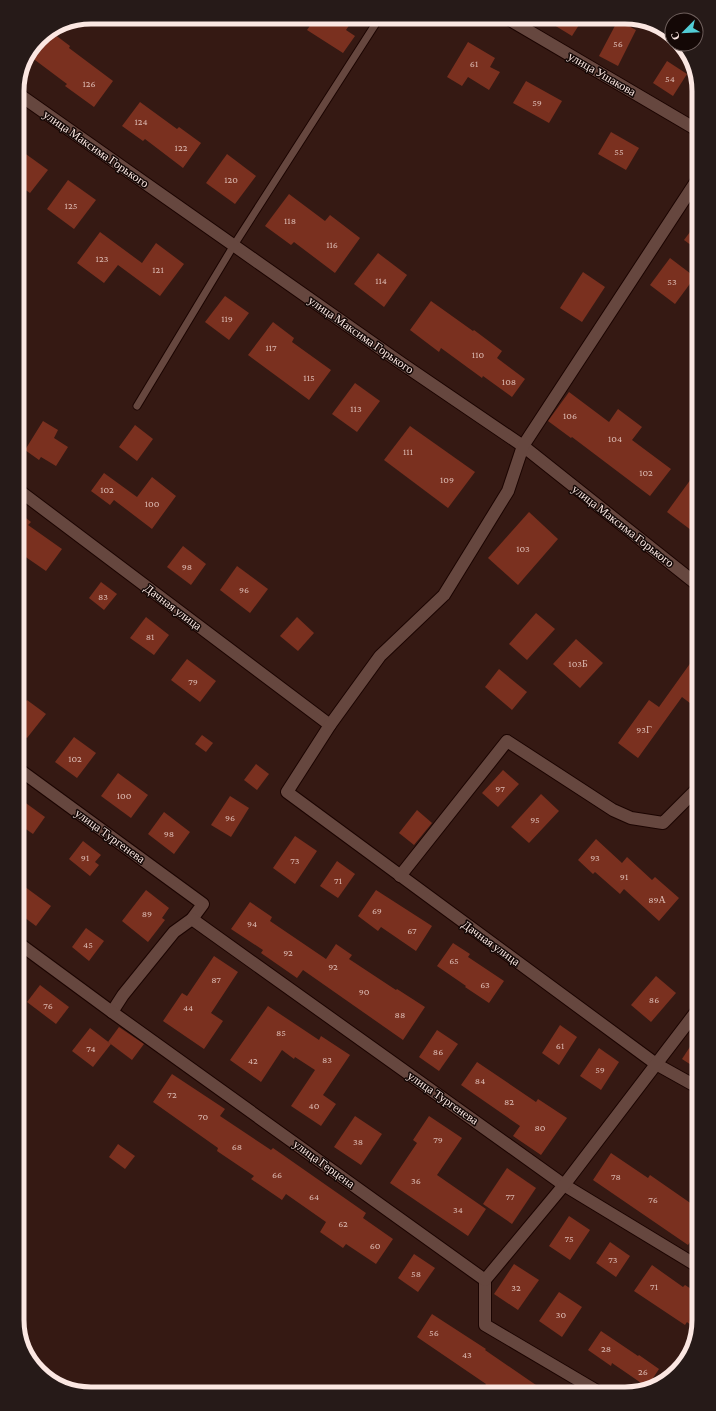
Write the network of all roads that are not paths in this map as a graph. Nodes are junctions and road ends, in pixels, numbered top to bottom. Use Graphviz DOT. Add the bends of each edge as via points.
graph roads {
  1 [pos="376,24"];
  2 [pos="517,24"];
  3 [pos="24,98"];
  4 [pos="692,128"];
  5 [pos="692,188"];
  6 [pos="234,245"];
  7 [pos="137,406"];
  8 [pos="523,446"];
  9 [pos="24,494"];
  10 [pos="692,580"];
  11 [pos="330,726"];
  12 [pos="24,773"];
  13 [pos="692,794"];
  14 [pos="400,876"];
  15 [pos="192,920"];
  16 [pos="24,947"];
  17 [pos="112,1012"];
  18 [pos="692,1017"];
  19 [pos="656,1064"];
  20 [pos="692,1084"];
  21 [pos="564,1185"];
  22 [pos="692,1263"];
  23 [pos="485,1280"];
  24 [pos="590,1387"];
  1 -- 6 [label="lane"];
  2 -- 4 [label="street, улица Ушакова"];
  3 -- 6 [label="street, улица Максима Горького"];
  5 -- 8 [label="street"];
  6 -- 7 [label="lane"];
  6 -- 8 [label="street, улица Максима Горького"];
  8 -- 10 [label="street, улица Максима Горького"];
  8 -- 11 [label="street" via="508,492 444,595 380,656"];
  9 -- 11 [label="street, Дачная улица"];
  11 -- 14 [label="street, Дачная улица" via="287,792"];
  12 -- 15 [label="street, улица Тургенева" via="202,904"];
  13 -- 14 [label="street" via="663,823 631,818 613,810 507,741"];
  14 -- 19 [label="street, Дачная улица"];
  15 -- 17 [label="street" via="174,932"];
  15 -- 21 [label="street, улица Тургенева"];
  16 -- 17 [label="street, улица Герцена"];
  17 -- 23 [label="street, улица Герцена"];
  18 -- 19 [label="street"];
  19 -- 20 [label="street, Дачная улица"];
  19 -- 21 [label="street"];
  21 -- 22 [label="street, улица Тургенева"];
  21 -- 23 [label="street"];
  23 -- 24 [label="street" via="485,1325"];
}
